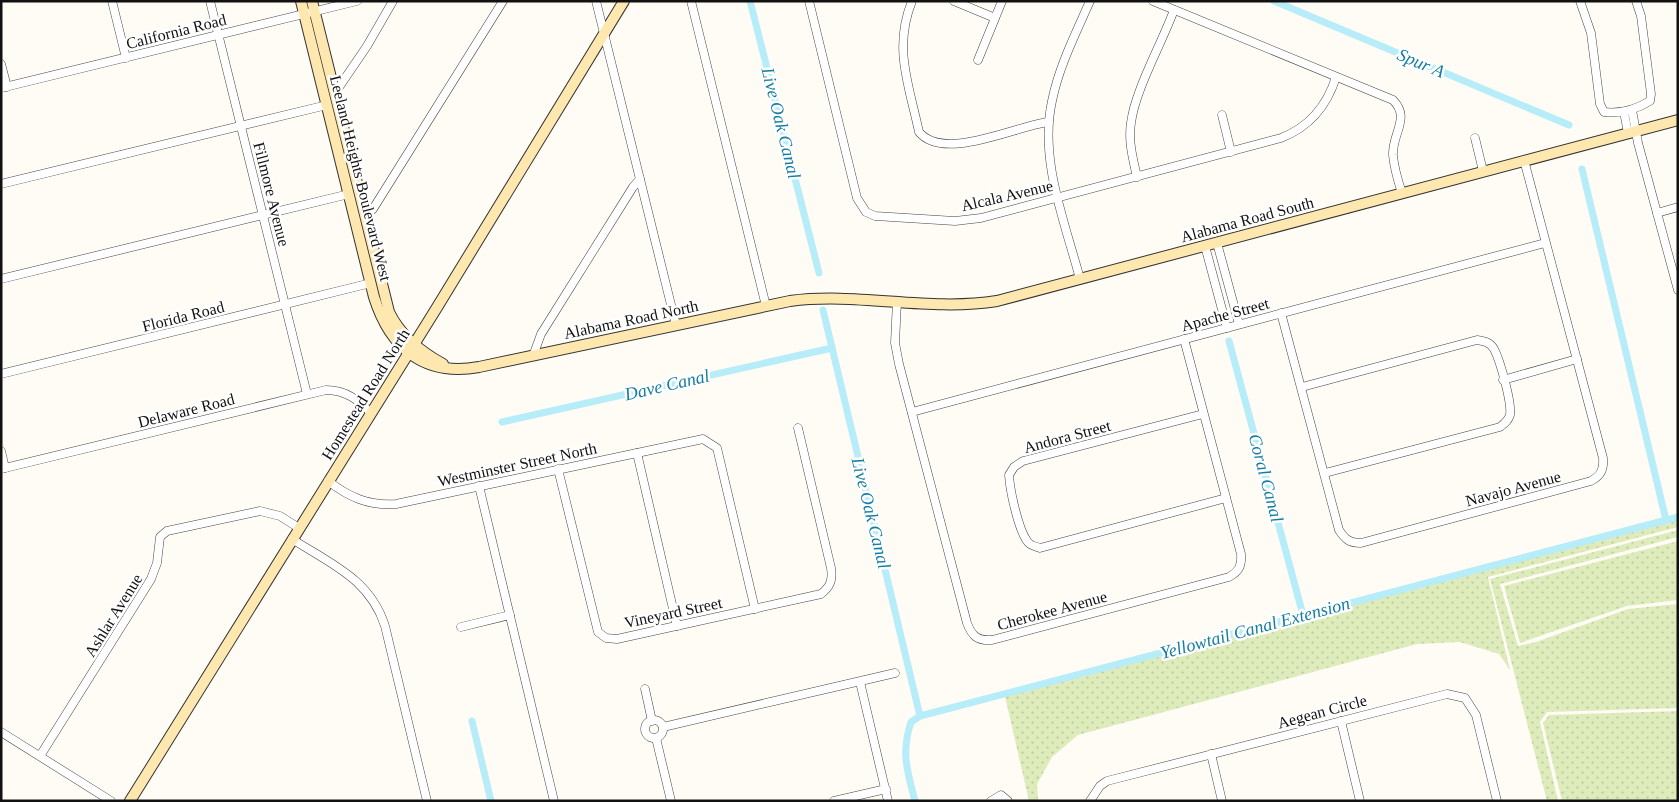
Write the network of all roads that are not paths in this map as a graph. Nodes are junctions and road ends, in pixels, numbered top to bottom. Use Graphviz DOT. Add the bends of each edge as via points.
graph roads {
  1 [pos="112,1"];
  2 [pos="210,1"];
  3 [pos="301,1"];
  4 [pos="357,1"];
  5 [pos="393,1"];
  6 [pos="503,1"];
  7 [pos="596,1"];
  8 [pos="624,1"];
  9 [pos="691,1"];
  10 [pos="810,1"];
  11 [pos="912,1"];
  12 [pos="954,1"];
  13 [pos="1002,1"];
  14 [pos="1090,1"];
  15 [pos="1153,1"];
  16 [pos="1580,1"];
  17 [pos="1636,1"];
  18 [pos="310,9"];
  19 [pos="1174,10"];
  20 [pos="995,18"];
  21 [pos="604,34"];
  22 [pos="219,35"];
  23 [pos="126,58"];
  24 [pos="978,60"];
  25 [pos="1,64"];
  26 [pos="1336,77"];
  27 [pos="4,88"];
  28 [pos="335,93"];
  29 [pos="327,105"];
  30 [pos="1628,111"];
  31 [pos="1222,115"];
  32 [pos="1678,120"];
  33 [pos="1048,122"];
  34 [pos="241,126"];
  35 [pos="1632,131"];
  36 [pos="1475,138"];
  37 [pos="1231,152"];
  38 [pos="1524,160"];
  39 [pos="1483,171"];
  40 [pos="1137,177"];
  41 [pos="640,179"];
  42 [pos="1,184"];
  43 [pos="1402,193"];
  44 [pos="349,194"];
  45 [pos="1058,198"];
  46 [pos="1678,207"];
  47 [pos="1657,213"];
  48 [pos="263,216"];
  49 [pos="365,216"];
  50 [pos="1217,243"];
  51 [pos="1545,243"];
  52 [pos="1205,246"];
  53 [pos="1080,279"];
  54 [pos="1,280"];
  55 [pos="371,283"];
  56 [pos="1678,290"];
  57 [pos="818,298"];
  58 [pos="897,301"];
  59 [pos="285,305"];
  60 [pos="766,306"];
  61 [pos="1281,313"];
  62 [pos="1239,324"];
  63 [pos="676,325"];
  64 [pos="1227,328"];
  65 [pos="1184,339"];
  66 [pos="412,348"];
  67 [pos="533,356"];
  68 [pos="1577,359"];
  69 [pos="1,374"];
  70 [pos="1503,380"];
  71 [pos="1302,387"];
  72 [pos="307,394"];
  73 [pos="912,412"];
  74 [pos="371,413"];
  75 [pos="1203,414"];
  76 [pos="798,428"];
  77 [pos="1,452"];
  78 [pos="637,453"];
  79 [pos="3,468"];
  80 [pos="558,469"];
  81 [pos="1325,473"];
  82 [pos="328,481"];
  83 [pos="479,486"];
  84 [pos="1226,498"];
  85 [pos="299,528"];
  86 [pos="292,539"];
  87 [pos="755,609"];
  88 [pos="510,615"];
  89 [pos="677,626"];
  90 [pos="461,627"];
  91 [pos="895,673"];
  92 [pos="860,682"];
  93 [pos="645,689"];
  94 [pos="652,721"];
  95 [pos="1341,721"];
  96 [pos="663,727"];
  97 [pos="1,732"];
  98 [pos="656,738"];
  99 [pos="1211,754"];
  100 [pos="40,756"];
  101 [pos="886,789"];
  102 [pos="111,801"];
  103 [pos="130,801"];
  104 [pos="427,801"];
  105 [pos="554,801"];
  106 [pos="671,801"];
  107 [pos="834,801"];
  108 [pos="888,801"];
  109 [pos="990,801"];
  110 [pos="1008,801"];
  111 [pos="1090,801"];
  112 [pos="1222,801"];
  113 [pos="1360,801"];
  114 [pos="1497,801"];
  1 -- 23 [label="street"];
  2 -- 22 [label="street, Fillmore Avenue"];
  3 -- 18 [label="main road, Leeland Heights Boulevard West"];
  4 -- 18 [label="street, California Road"];
  5 -- 28 [label="street"];
  6 -- 49 [label="street" via="374,209"];
  7 -- 21 [label="street"];
  8 -- 21 [label="main road, Homestead Road North"];
  9 -- 60 [label="street"];
  10 -- 45 [label="street, Alcala Avenue" via="857,198 866,212 883,217 964,220"];
  11 -- 33 [label="street" via="902,31 902,50 919,132 924,138 940,143 960,143"];
  12 -- 20 [label="street"];
  13 -- 20 [label="street"];
  14 -- 33 [label="street" via="1058,77"];
  15 -- 19 [label="street"];
  16 -- 30 [label="street" via="1591,33 1600,104 1604,112"];
  17 -- 30 [label="street" via="1641,16 1651,94 1650,101"];
  18 -- 22 [label="street, California Road"];
  18 -- 28 [label="main road, Leeland Heights Boulevard West"];
  18 -- 29 [label="main road, Leeland Heights Boulevard West"];
  19 -- 26 [label="street"];
  19 -- 40 [label="street" via="1136,101 1131,122 1130,146"];
  20 -- 24 [label="street"];
  21 -- 41 [label="street"];
  21 -- 66 [label="main road, Homestead Road North"];
  22 -- 23 [label="street, California Road"];
  22 -- 34 [label="street, Fillmore Avenue"];
  23 -- 27 [label="street, California Road"];
  25 -- 27 [label="street"];
  26 -- 37 [label="street, Alcala Avenue" via="1320,111 1306,124 1281,138"];
  26 -- 43 [label="street" via="1393,100 1400,107 1402,116 1393,153"];
  28 -- 49 [label="main road, Leeland Heights Boulevard West"];
  29 -- 34 [label="street"];
  29 -- 44 [label="main road, Leeland Heights Boulevard West"];
  30 -- 35 [label="street"];
  31 -- 37 [label="street"];
  32 -- 35 [label="main road, Alabama Road South"];
  33 -- 45 [label="street" via="1050,162"];
  34 -- 42 [label="street"];
  34 -- 48 [label="street, Fillmore Avenue"];
  35 -- 38 [label="main road, Alabama Road South"];
  35 -- 47 [label="street"];
  36 -- 39 [label="street"];
  37 -- 40 [label="street, Alcala Avenue"];
  38 -- 39 [label="main road, Alabama Road South"];
  38 -- 51 [label="street, Navajo Avenue"];
  39 -- 43 [label="main road, Alabama Road South"];
  40 -- 45 [label="street, Alcala Avenue"];
  41 -- 63 [label="street"];
  41 -- 67 [label="street" via="550,321"];
  43 -- 50 [label="main road, Alabama Road South"];
  44 -- 48 [label="street"];
  44 -- 55 [label="main road, Leeland Heights Boulevard West"];
  45 -- 53 [label="street"];
  46 -- 47 [label="street"];
  47 -- 56 [label="street"];
  48 -- 54 [label="street"];
  48 -- 59 [label="street, Fillmore Avenue"];
  49 -- 66 [label="main road, Leeland Heights Boulevard West" via="389,312"];
  50 -- 52 [label="main road, Alabama Road South"];
  50 -- 62 [label="street"];
  51 -- 61 [label="street, Apache Street"];
  51 -- 68 [label="street, Navajo Avenue"];
  52 -- 53 [label="main road, Alabama Road South"];
  52 -- 64 [label="street"];
  53 -- 58 [label="main road, Alabama Road South" via="982,303"];
  55 -- 59 [label="street, Florida Road"];
  55 -- 66 [label="main road, Leeland Heights Boulevard West" via="388,332 395,341"];
  57 -- 58 [label="main road, Alabama Road South"];
  57 -- 60 [label="main road, Alabama Road North"];
  58 -- 73 [label="street, Cherokee Avenue" via="896,354"];
  59 -- 69 [label="street, Florida Road"];
  59 -- 72 [label="street, Fillmore Avenue"];
  60 -- 63 [label="main road, Alabama Road North"];
  61 -- 62 [label="street, Apache Street"];
  61 -- 71 [label="street, Navajo Avenue"];
  62 -- 64 [label="street, Apache Street"];
  63 -- 67 [label="main road, Alabama Road North"];
  64 -- 65 [label="street, Apache Street"];
  65 -- 73 [label="street, Apache Street"];
  65 -- 75 [label="street, Cherokee Avenue"];
  66 -- 67 [label="main road, Alabama Road North" via="451,368 473,368"];
  66 -- 74 [label="main road, Homestead Road North"];
  68 -- 70 [label="street"];
  68 -- 81 [label="street, Navajo Avenue" via="1603,458 1600,476 1591,481 1353,543 1345,539 1339,530"];
  70 -- 71 [label="street" via="1493,348 1486,341 1477,340"];
  70 -- 81 [label="street" via="1510,413 1507,422 1500,426"];
  71 -- 81 [label="street, Navajo Avenue"];
  72 -- 74 [label="street, Delaware Road" via="337,390"];
  72 -- 79 [label="street, Delaware Road"];
  73 -- 84 [label="street, Cherokee Avenue" via="968,623 975,637 982,641 1237,572 1242,564 1241,554"];
  74 -- 82 [label="main road, Homestead Road North"];
  75 -- 84 [label="street, Cherokee Avenue"];
  75 -- 84 [label="street, Andora Street" via="1023,461 1009,475 1014,501 1026,540 1031,546 1040,548"];
  76 -- 87 [label="street, Vineyard Street" via="831,568 829,588 821,594"];
  77 -- 79 [label="street"];
  78 -- 80 [label="street, Westminster Street North"];
  78 -- 87 [label="street, Westminster Street North" via="703,439 715,446"];
  78 -- 89 [label="street"];
  80 -- 83 [label="street, Westminster Street North"];
  80 -- 89 [label="street, Vineyard Street" via="598,632 606,638 617,639"];
  82 -- 83 [label="street, Westminster Street North" via="360,500 385,505"];
  82 -- 85 [label="main road, Homestead Road North"];
  83 -- 88 [label="street"];
  85 -- 86 [label="main road, Homestead Road North"];
  85 -- 100 [label="street, Ashlar Avenue" via="280,516 260,511 167,531 160,537 157,563 151,579"];
  86 -- 103 [label="main road, Homestead Road North"];
  86 -- 104 [label="street" via="352,577 367,590 377,605 385,626"];
  87 -- 89 [label="street, Vineyard Street"];
  88 -- 90 [label="street"];
  88 -- 105 [label="street"];
  91 -- 92 [label="street"];
  92 -- 96 [label="street"];
  92 -- 101 [label="street"];
  93 -- 94 [label="street"];
  94 -- 96 [label="street" via="660,722"];
  94 -- 98 [label="street" via="646,727 646,733"];
  95 -- 99 [label="street, Aegean Circle"];
  95 -- 113 [label="street"];
  95 -- 114 [label="street, Aegean Circle" via="1442,695 1465,698 1476,715"];
  96 -- 98 [label="street" via="661,735"];
  97 -- 100 [label="street"];
  98 -- 106 [label="street"];
  99 -- 111 [label="street, Aegean Circle" via="1107,781"];
  99 -- 112 [label="street"];
  100 -- 102 [label="street"];
  101 -- 107 [label="street"];
  101 -- 108 [label="street"];
  109 -- 110 [label="street" via="1001,795"];
}
